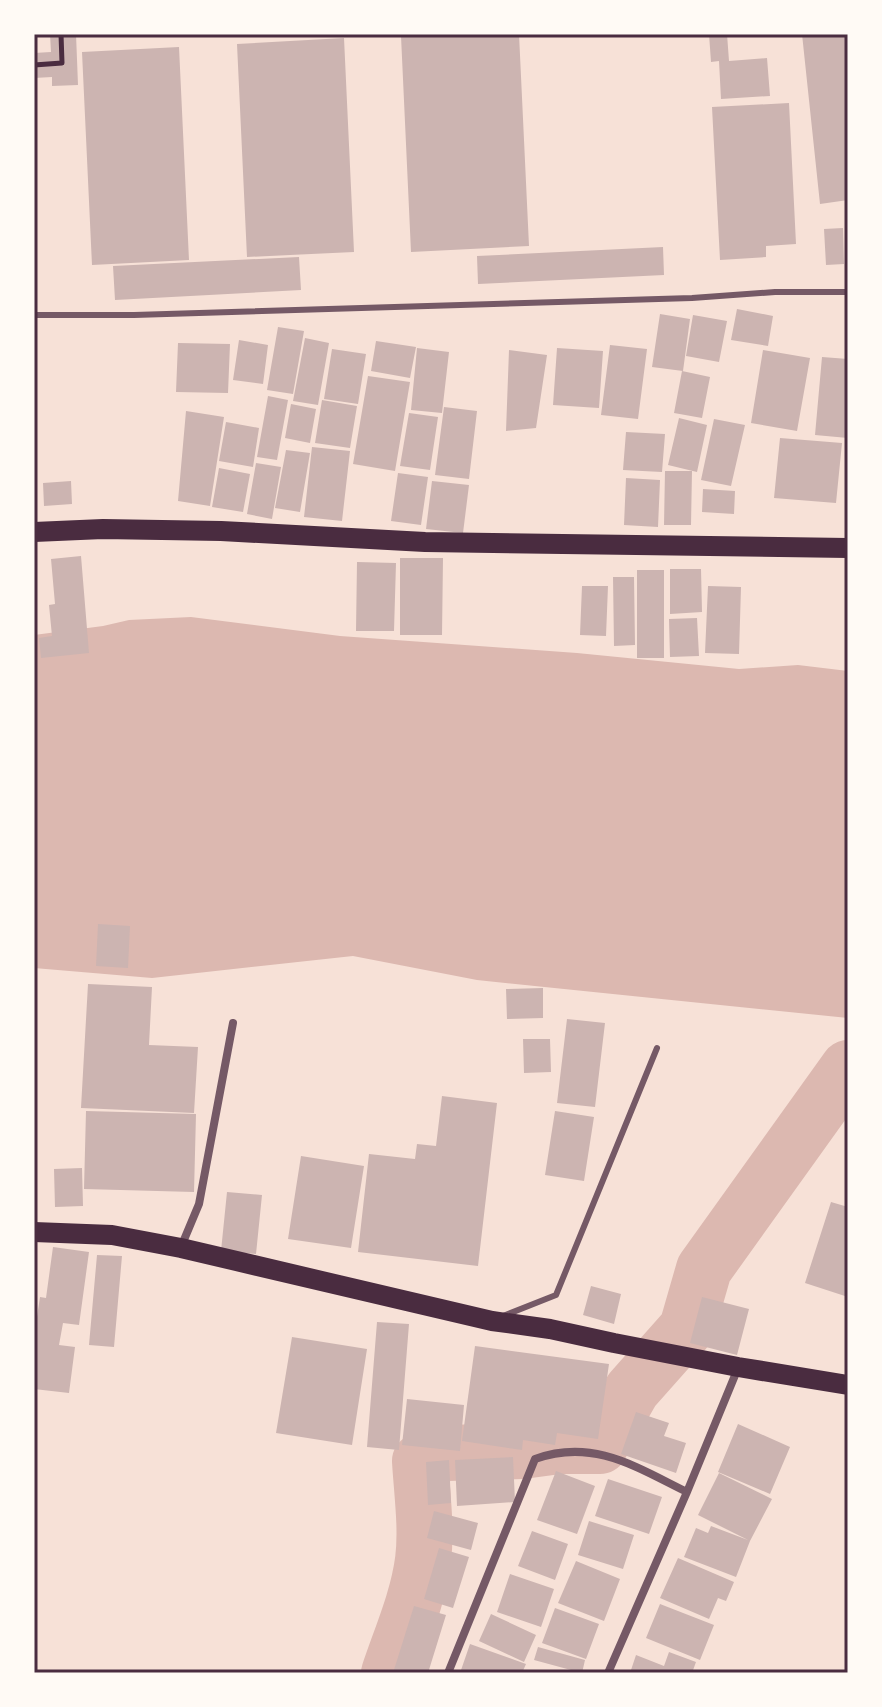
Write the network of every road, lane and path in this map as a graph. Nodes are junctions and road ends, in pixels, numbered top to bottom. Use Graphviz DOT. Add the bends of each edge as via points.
graph roads {
  1 [pos="61,34"];
  2 [pos="34,65"];
  3 [pos="848,292"];
  4 [pos="34,315"];
  5 [pos="34,532"];
  6 [pos="848,548"];
  7 [pos="233,1023"];
  8 [pos="657,1048"];
  9 [pos="34,1232"];
  10 [pos="181,1248"];
  11 [pos="492,1321"];
  12 [pos="738,1367"];
  13 [pos="848,1385"];
  14 [pos="687,1492"];
  15 [pos="448,1673"];
  16 [pos="608,1673"];
  1 -- 2 [label="path" via="62,63"];
  3 -- 4 [label="lane"];
  5 -- 6 [label="main road" via="221,531 425,542"];
  7 -- 10 [label="street" via="199,1204"];
  8 -- 11 [label="lane" via="556,1295"];
  9 -- 10 [label="main road" via="112,1235"];
  10 -- 11 [label="main road"];
  11 -- 12 [label="main road"];
  12 -- 13 [label="main road"];
  12 -- 14 [label="street"];
  14 -- 15 [label="street" via="615,1457 572,1452 535,1459"];
  14 -- 16 [label="street"];
}
